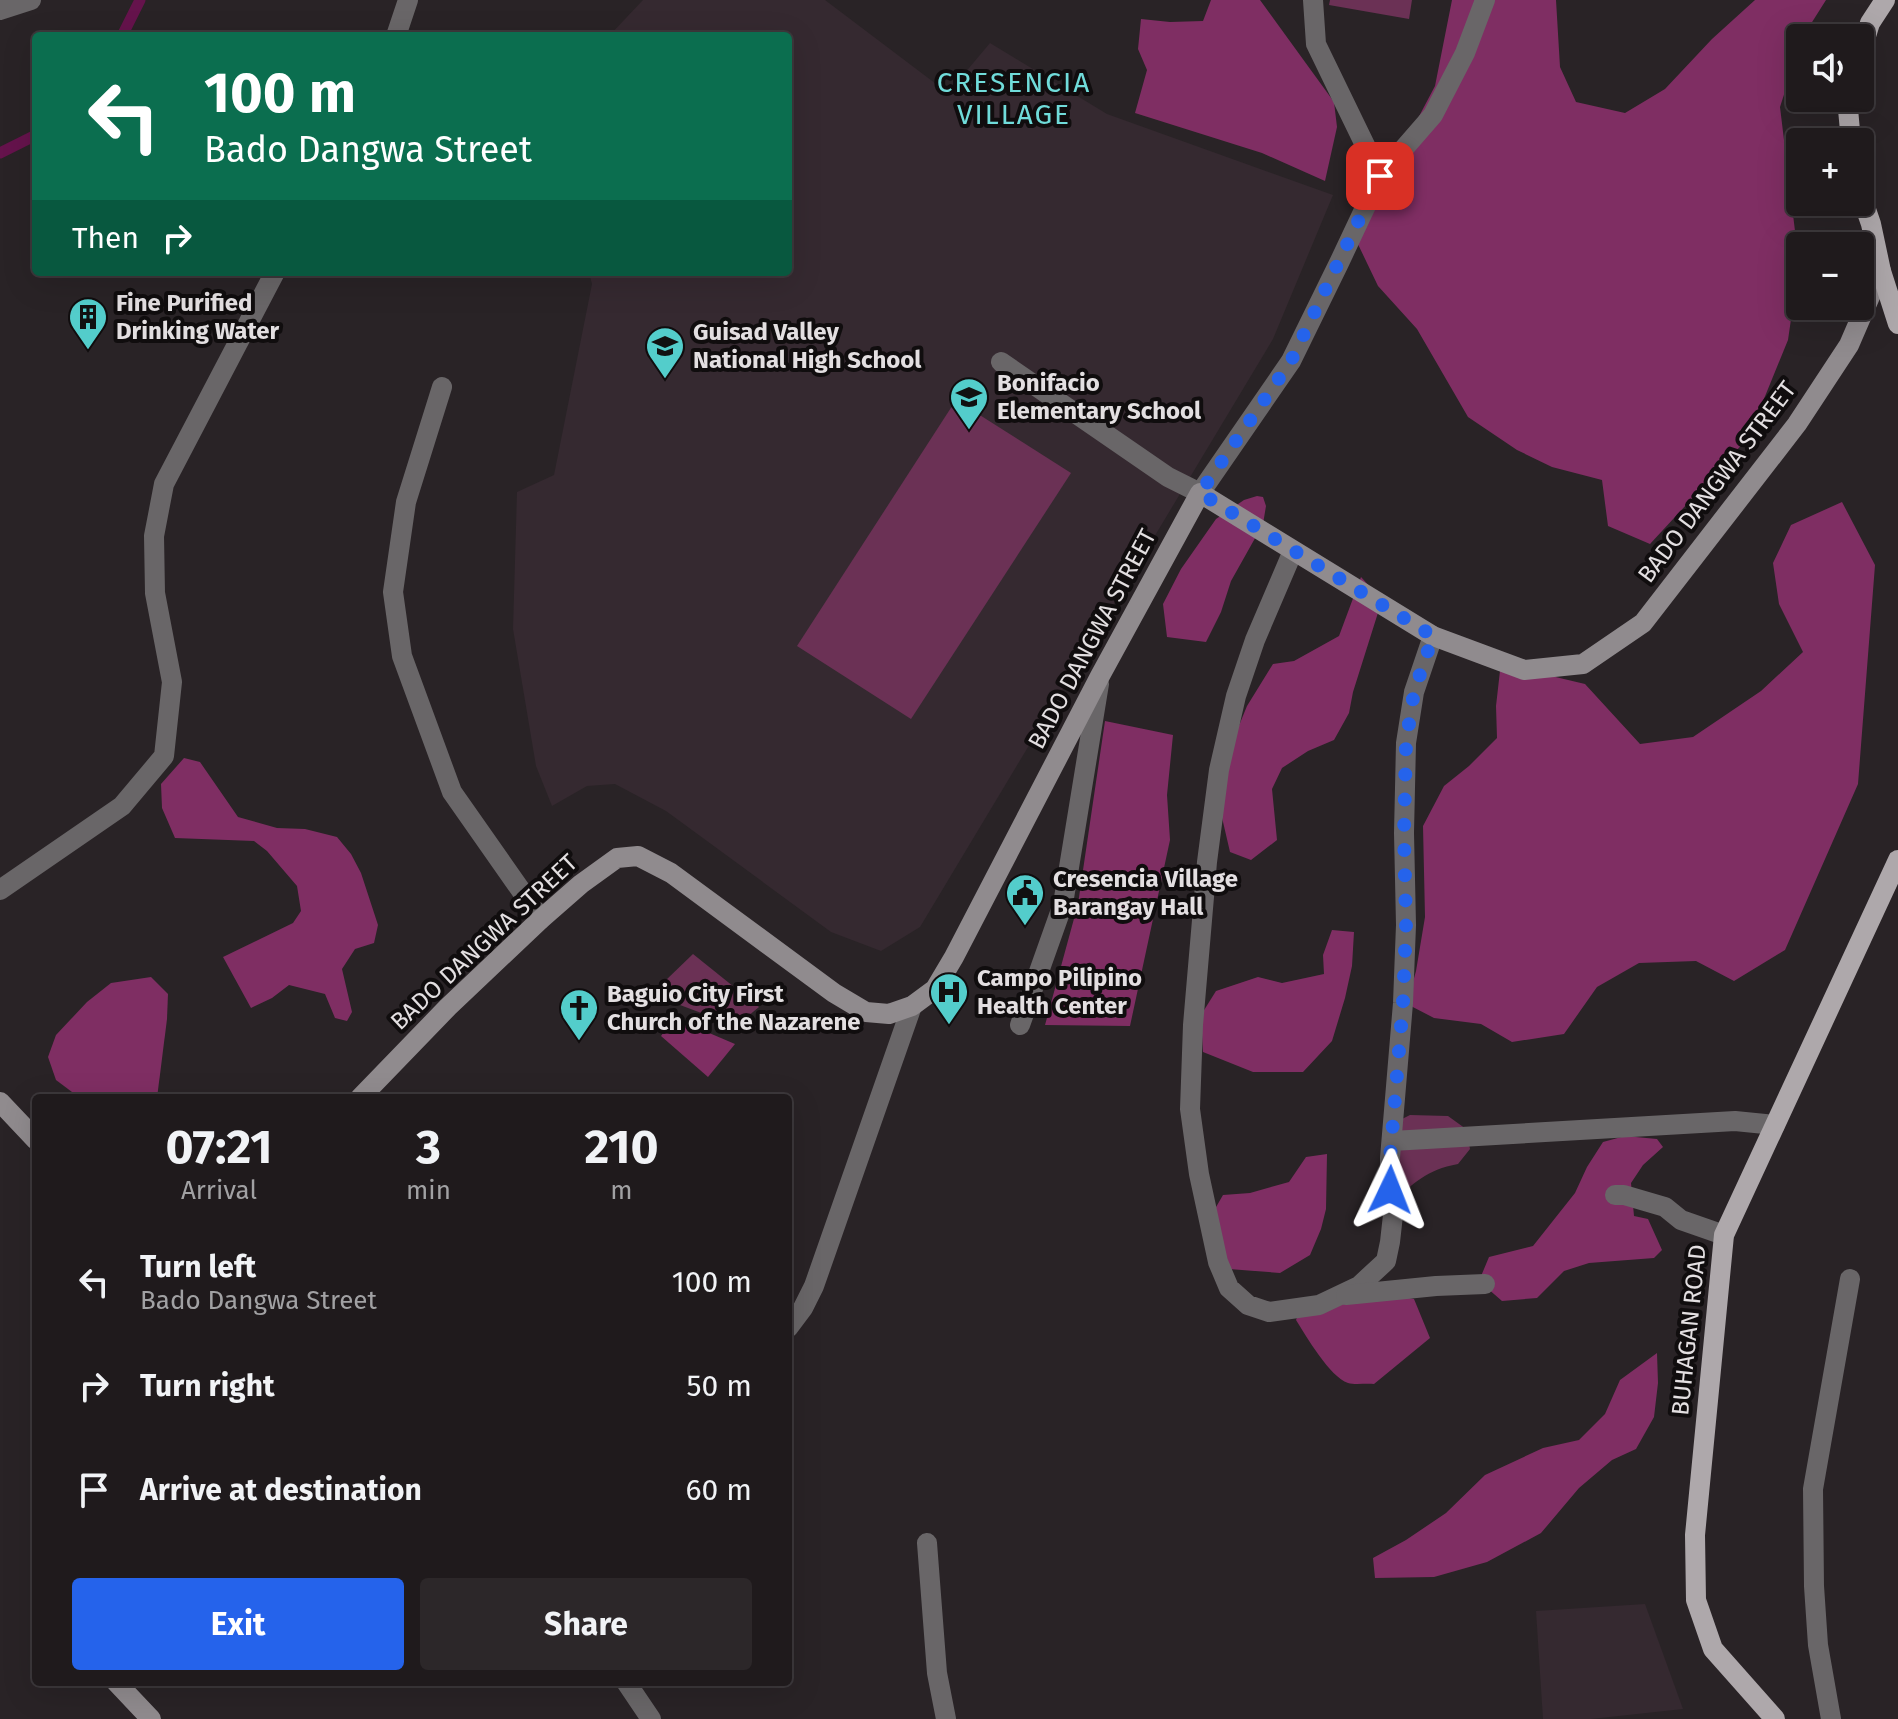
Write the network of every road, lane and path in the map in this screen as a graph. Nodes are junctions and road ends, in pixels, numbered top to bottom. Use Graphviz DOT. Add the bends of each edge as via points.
graph roads {
  1 [pos="31,0"];
  2 [pos="408,0"];
  3 [pos="1313,0"];
  4 [pos="1485,0"];
  5 [pos="1885,0"];
  6 [pos="0,10"];
  7 [pos="1870,24"];
  8 [pos="397,32"];
  9 [pos="1380,176"];
  10 [pos="1868,216"];
  11 [pos="1881,271"];
  12 [pos="273,276"];
  13 [pos="1898,324"];
  14 [pos="1001,362"];
  15 [pos="442,387"];
  16 [pos="1200,493"];
  17 [pos="1293,551"];
  18 [pos="1433,636"];
  19 [pos="1100,676"];
  20 [pos="1898,860"];
  21 [pos="0,890"];
  22 [pos="541,919"];
  23 [pos="912,1006"];
  24 [pos="1020,1025"];
  25 [pos="364,1094"];
  26 [pos="0,1102"];
  27 [pos="1775,1125"];
  28 [pos="32,1136"];
  29 [pos="1392,1141"];
  30 [pos="1615,1195"];
  31 [pos="1724,1235"];
  32 [pos="1850,1279"];
  33 [pos="1485,1284"];
  34 [pos="1342,1295"];
  35 [pos="792,1323"];
  36 [pos="927,1543"];
  37 [pos="120,1686"];
  38 [pos="629,1686"];
  39 [pos="151,1719"];
  40 [pos="651,1719"];
  41 [pos="946,1719"];
  42 [pos="1775,1719"];
  43 [pos="1831,1719"];
  1 -- 6 [label="street"];
  2 -- 8 [label="street"];
  3 -- 9 [label="street" via="1316,44"];
  4 -- 9 [label="street" via="1433,115"];
  5 -- 7 [label="main road"];
  9 -- 16 [label="street" via="1291,361"];
  10 -- 11 [label="main road"];
  11 -- 13 [label="main road"];
  11 -- 18 [label="street, BADO DANGWA STREET" via="1849,345 1797,424 1643,623 1583,664 1524,670"];
  12 -- 21 [label="street" via="164,484 154,536 155,593 172,682 164,756 122,806"];
  14 -- 16 [label="street" via="1168,477"];
  15 -- 22 [label="street" via="406,502 393,592 402,656 452,792"];
  16 -- 17 [label="street, BADO DANGWA STREET"];
  16 -- 19 [label="street, BADO DANGWA STREET"];
  17 -- 18 [label="street, BADO DANGWA STREET"];
  17 -- 34 [label="street" via="1236,696 1219,770 1193,1025 1190,1109 1218,1262 1229,1288 1248,1305 1269,1312 1319,1305"];
  18 -- 29 [label="street" via="1414,692 1406,743 1406,925"];
  19 -- 23 [label="street, BADO DANGWA STREET" via="954,957 935,989"];
  19 -- 24 [label="street" via="1063,904"];
  20 -- 27 [label="main road, BUHAGAN ROAD"];
  22 -- 23 [label="street, BADO DANGWA STREET" via="617,858 638,856 671,873 866,1012 889,1014"];
  22 -- 25 [label="street, BADO DANGWA STREET"];
  23 -- 35 [label="street" via="814,1286"];
  26 -- 28 [label="street"];
  27 -- 29 [label="street" via="1735,1121"];
  27 -- 31 [label="main road, BUHAGAN ROAD"];
  29 -- 34 [label="street" via="1393,1215 1386,1261"];
  30 -- 31 [label="street" via="1665,1207 1681,1220"];
  31 -- 42 [label="main road, BUHAGAN ROAD" via="1695,1535 1696,1600 1713,1649"];
  32 -- 43 [label="street" via="1813,1489 1818,1645"];
  33 -- 34 [label="street"];
  36 -- 41 [label="street" via="937,1673"];
  37 -- 39 [label="street"];
  38 -- 40 [label="street"];
}
